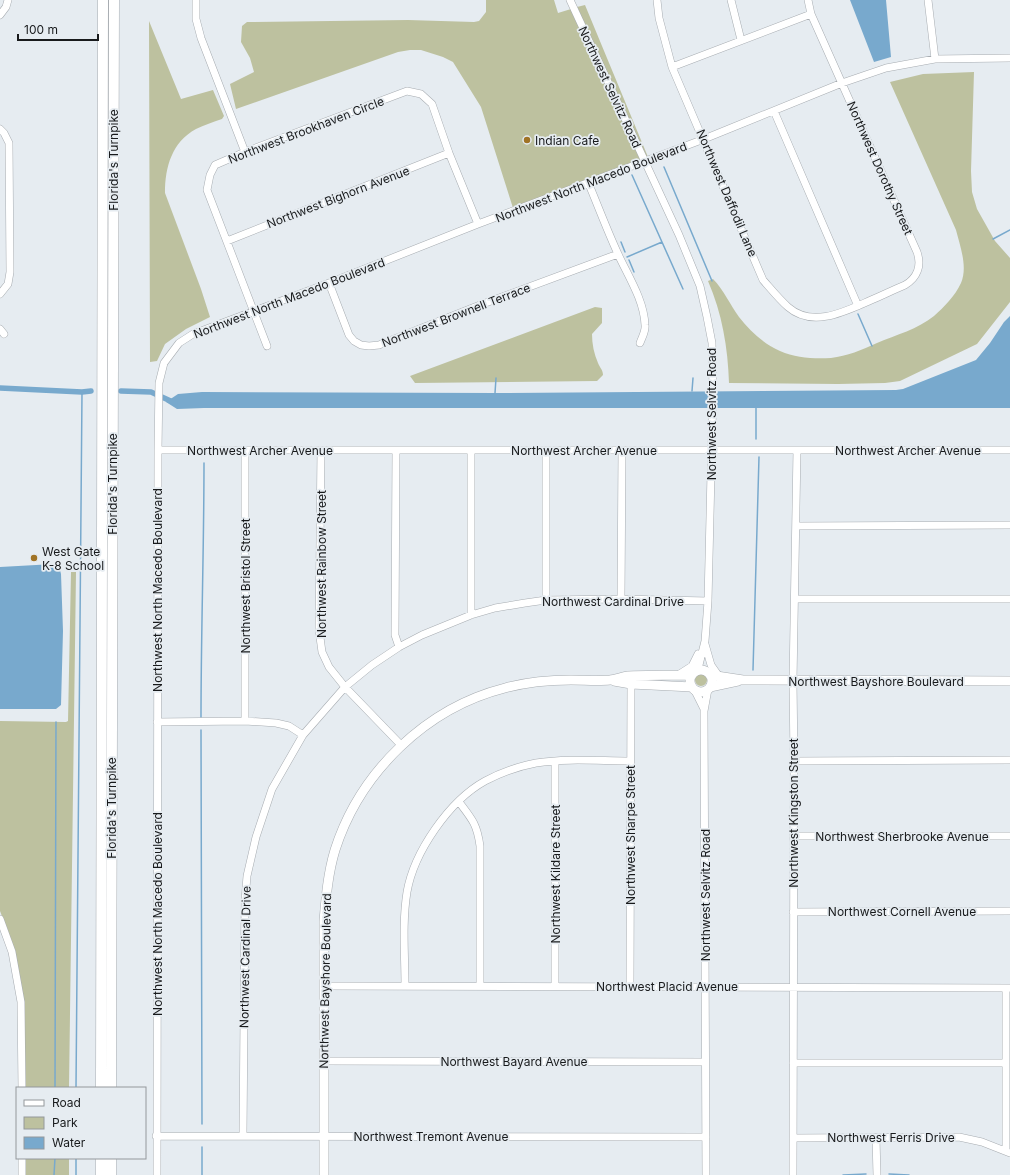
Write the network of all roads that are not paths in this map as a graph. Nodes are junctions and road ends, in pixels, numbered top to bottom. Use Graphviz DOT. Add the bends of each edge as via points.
graph roads {
  1 [pos="8,0"];
  2 [pos="103,0"];
  3 [pos="114,0"];
  4 [pos="196,0"];
  5 [pos="570,0"];
  6 [pos="657,0"];
  7 [pos="731,0"];
  8 [pos="808,0"];
  9 [pos="928,0"];
  10 [pos="811,14"];
  11 [pos="0,15"];
  12 [pos="741,40"];
  13 [pos="1010,58"];
  14 [pos="935,59"];
  15 [pos="672,67"];
  16 [pos="842,83"];
  17 [pos="774,111"];
  18 [pos="0,129"];
  19 [pos="704,139"];
  20 [pos="245,152"];
  21 [pos="450,153"];
  22 [pos="645,162"];
  23 [pos="588,182"];
  24 [pos="478,224"];
  25 [pos="227,241"];
  26 [pos="618,254"];
  27 [pos="329,283"];
  28 [pos="0,294"];
  29 [pos="858,306"];
  30 [pos="253,311"];
  31 [pos="640,343"];
  32 [pos="267,346"];
  33 [pos="158,450"];
  34 [pos="245,450"];
  35 [pos="321,450"];
  36 [pos="546,450"];
  37 [pos="622,450"];
  38 [pos="711,450"];
  39 [pos="797,450"];
  40 [pos="1010,450"];
  41 [pos="396,451"];
  42 [pos="471,451"];
  43 [pos="1010,525"];
  44 [pos="797,526"];
  45 [pos="621,599"];
  46 [pos="795,599"];
  47 [pos="1010,599"];
  48 [pos="546,600"];
  49 [pos="708,601"];
  50 [pos="471,615"];
  51 [pos="704,643"];
  52 [pos="399,647"];
  53 [pos="693,673"];
  54 [pos="712,674"];
  55 [pos="677,675"];
  56 [pos="610,680"];
  57 [pos="743,680"];
  58 [pos="793,681"];
  59 [pos="1010,681"];
  60 [pos="631,684"];
  61 [pos="345,687"];
  62 [pos="693,688"];
  63 [pos="709,688"];
  64 [pos="704,711"];
  65 [pos="245,721"];
  66 [pos="156,722"];
  67 [pos="303,735"];
  68 [pos="401,745"];
  69 [pos="1010,760"];
  70 [pos="555,761"];
  71 [pos="630,761"];
  72 [pos="794,761"];
  73 [pos="459,802"];
  74 [pos="793,836"];
  75 [pos="1010,836"];
  76 [pos="1010,911"];
  77 [pos="793,912"];
  78 [pos="0,919"];
  79 [pos="325,986"];
  80 [pos="405,986"];
  81 [pos="480,986"];
  82 [pos="555,986"];
  83 [pos="630,986"];
  84 [pos="706,986"];
  85 [pos="793,986"];
  86 [pos="1008,988"];
  87 [pos="324,1061"];
  88 [pos="705,1062"];
  89 [pos="793,1063"];
  90 [pos="1005,1063"];
  91 [pos="22,1087"];
  92 [pos="101,1087"];
  93 [pos="111,1087"];
  94 [pos="156,1136"];
  95 [pos="243,1136"];
  96 [pos="324,1136"];
  97 [pos="706,1137"];
  98 [pos="792,1138"];
  99 [pos="876,1138"];
  100 [pos="1008,1152"];
  101 [pos="22,1159"];
  102 [pos="101,1159"];
  103 [pos="111,1159"];
  104 [pos="22,1175"];
  105 [pos="101,1175"];
  106 [pos="111,1175"];
  107 [pos="157,1175"];
  108 [pos="324,1175"];
  109 [pos="706,1175"];
  110 [pos="793,1175"];
  111 [pos="877,1175"];
  1 -- 11 [label="street"];
  2 -- 92 [label="highway, Florida's Turnpike"];
  3 -- 93 [label="highway, Florida's Turnpike"];
  4 -- 20 [label="street" via="196,19 201,38"];
  5 -- 22 [label="street, Northwest Selvitz Road"];
  6 -- 15 [label="street, Northwest Daffodil Lane"];
  7 -- 12 [label="street"];
  8 -- 10 [label="street, Northwest Dorothy Street"];
  9 -- 14 [label="street"];
  10 -- 12 [label="street"];
  10 -- 16 [label="street, Northwest Dorothy Street"];
  12 -- 15 [label="street"];
  13 -- 14 [label="street, Northwest North Macedo Boulevard"];
  14 -- 16 [label="street, Northwest North Macedo Boulevard" via="886,68"];
  15 -- 19 [label="street, Northwest Daffodil Lane"];
  16 -- 17 [label="street, Northwest North Macedo Boulevard"];
  16 -- 29 [label="street, Northwest Dorothy Street" via="919,261 916,275 909,283"];
  17 -- 19 [label="street, Northwest North Macedo Boulevard"];
  17 -- 29 [label="street"];
  18 -- 28 [label="street" via="9,143 10,201 10,272 8,284"];
  19 -- 22 [label="street, Northwest North Macedo Boulevard"];
  19 -- 29 [label="street, Northwest Daffodil Lane" via="763,280 788,308 818,318 835,315"];
  20 -- 21 [label="street, Northwest Brookhaven Circle" via="408,91 421,94 432,104"];
  20 -- 25 [label="street, Northwest Brookhaven Circle" via="216,165 210,175 208,190"];
  21 -- 24 [label="street"];
  21 -- 25 [label="street, Northwest Bighorn Avenue"];
  22 -- 23 [label="street, Northwest North Macedo Boulevard"];
  22 -- 38 [label="street, Northwest Selvitz Road" via="700,286 712,343"];
  23 -- 24 [label="street, Northwest North Macedo Boulevard"];
  23 -- 26 [label="street"];
  24 -- 27 [label="street, Northwest North Macedo Boulevard"];
  25 -- 30 [label="street"];
  26 -- 27 [label="street, Northwest Brownell Terrace" via="373,346 357,343 349,335"];
  26 -- 31 [label="street" via="634,285 644,317 646,328"];
  27 -- 30 [label="street, Northwest North Macedo Boulevard"];
  30 -- 32 [label="street"];
  30 -- 33 [label="street, Northwest North Macedo Boulevard" via="193,334 179,343 164,363 159,384"];
  33 -- 34 [label="street, Northwest Archer Avenue"];
  33 -- 66 [label="street, Northwest North Macedo Boulevard"];
  34 -- 35 [label="street, Northwest Archer Avenue"];
  34 -- 65 [label="street, Northwest Bristol Street"];
  35 -- 41 [label="street, Northwest Archer Avenue"];
  35 -- 61 [label="street, Northwest Rainbow Street" via="319,630 322,652 329,667"];
  36 -- 37 [label="street, Northwest Archer Avenue"];
  36 -- 42 [label="street, Northwest Archer Avenue"];
  36 -- 48 [label="street"];
  37 -- 38 [label="street, Northwest Archer Avenue"];
  37 -- 45 [label="street"];
  38 -- 39 [label="street, Northwest Archer Avenue"];
  38 -- 49 [label="street, Northwest Selvitz Road"];
  39 -- 40 [label="street, Northwest Archer Avenue"];
  39 -- 44 [label="street, Northwest Kingston Street"];
  41 -- 42 [label="street, Northwest Archer Avenue"];
  41 -- 52 [label="street" via="395,635"];
  42 -- 50 [label="street"];
  43 -- 44 [label="street"];
  44 -- 46 [label="street, Northwest Kingston Street"];
  45 -- 48 [label="street, Northwest Cardinal Drive"];
  45 -- 49 [label="street, Northwest Cardinal Drive"];
  46 -- 47 [label="street"];
  46 -- 58 [label="street, Northwest Kingston Street"];
  48 -- 50 [label="street, Northwest Cardinal Drive" via="495,608"];
  49 -- 51 [label="street, Northwest Selvitz Road"];
  50 -- 52 [label="street, Northwest Cardinal Drive"];
  51 -- 53 [label="street, Northwest Selvitz Road" via="699,665"];
  51 -- 54 [label="street, Northwest Selvitz Road"];
  51 -- 55 [label="street" via="692,666"];
  52 -- 61 [label="street, Northwest Cardinal Drive"];
  53 -- 54 [label="main road" via="704,670"];
  53 -- 55 [label="main road, Northwest Bayshore Boulevard"];
  53 -- 62 [label="main road" via="690,682"];
  54 -- 57 [label="main road, Northwest Bayshore Boulevard"];
  54 -- 63 [label="main road"];
  55 -- 56 [label="main road, Northwest Bayshore Boulevard" via="628,676"];
  56 -- 60 [label="main road, Northwest Bayshore Boulevard"];
  56 -- 68 [label="main road, Northwest Bayshore Boulevard" via="558,680 505,688 462,703 435,719"];
  57 -- 58 [label="main road, Northwest Bayshore Boulevard"];
  57 -- 63 [label="main road, Northwest Bayshore Boulevard"];
  58 -- 59 [label="main road, Northwest Bayshore Boulevard"];
  58 -- 72 [label="street, Northwest Kingston Street"];
  60 -- 62 [label="main road, Northwest Bayshore Boulevard"];
  60 -- 71 [label="street, Northwest Sharpe Street"];
  61 -- 67 [label="street, Northwest Cardinal Drive"];
  61 -- 68 [label="street, Northwest Rainbow Street"];
  62 -- 63 [label="main road" via="703,692"];
  62 -- 64 [label="street, Northwest Selvitz Road"];
  63 -- 64 [label="street, Northwest Selvitz Road"];
  64 -- 84 [label="street, Northwest Selvitz Road"];
  65 -- 66 [label="street"];
  65 -- 67 [label="street" via="289,726"];
  66 -- 94 [label="street, Northwest North Macedo Boulevard"];
  67 -- 95 [label="street, Northwest Cardinal Drive" via="272,789 256,837 247,876"];
  68 -- 79 [label="main road, Northwest Bayshore Boulevard" via="368,783 344,826 335,850 329,874 324,921"];
  69 -- 72 [label="street"];
  70 -- 71 [label="street"];
  70 -- 73 [label="street" via="528,765 485,781"];
  70 -- 82 [label="street, Northwest Kildare Street"];
  71 -- 83 [label="street, Northwest Sharpe Street"];
  72 -- 74 [label="street, Northwest Kingston Street"];
  73 -- 80 [label="street" via="432,833 416,862 407,890 404,916"];
  73 -- 81 [label="street" via="478,831 480,846"];
  74 -- 75 [label="street, Northwest Sherbrooke Avenue"];
  74 -- 77 [label="street, Northwest Kingston Street"];
  76 -- 77 [label="street, Northwest Cornell Avenue"];
  77 -- 85 [label="street, Northwest Kingston Street"];
  78 -- 91 [label="street" via="12,952 21,1002"];
  79 -- 80 [label="street, Northwest Placid Avenue"];
  79 -- 87 [label="main road, Northwest Bayshore Boulevard"];
  80 -- 81 [label="street, Northwest Placid Avenue"];
  81 -- 82 [label="street, Northwest Placid Avenue"];
  82 -- 83 [label="street, Northwest Placid Avenue"];
  83 -- 84 [label="street, Northwest Placid Avenue"];
  84 -- 85 [label="street, Northwest Placid Avenue"];
  84 -- 88 [label="street, Northwest Selvitz Road"];
  85 -- 86 [label="street, Northwest Placid Avenue"];
  85 -- 89 [label="street, Northwest Kingston Street"];
  86 -- 90 [label="street"];
  87 -- 88 [label="street, Northwest Bayard Avenue"];
  87 -- 96 [label="main road, Northwest Bayshore Boulevard"];
  88 -- 97 [label="street, Northwest Selvitz Road"];
  89 -- 90 [label="street"];
  89 -- 98 [label="street, Northwest Kingston Street"];
  90 -- 100 [label="street"];
  94 -- 95 [label="street, Northwest Tremont Avenue"];
  94 -- 107 [label="street, Northwest North Macedo Boulevard"];
  95 -- 96 [label="street, Northwest Tremont Avenue"];
  96 -- 97 [label="street, Northwest Tremont Avenue"];
  96 -- 108 [label="main road, Northwest Bayshore Boulevard"];
  97 -- 109 [label="street, Northwest Selvitz Road"];
  98 -- 99 [label="street, Northwest Ferris Drive"];
  98 -- 110 [label="street, Northwest Kingston Street"];
  99 -- 100 [label="street, Northwest Ferris Drive" via="959,1137"];
  99 -- 111 [label="street"];
  101 -- 104 [label="street"];
  102 -- 105 [label="highway"];
  103 -- 106 [label="highway"];
}
